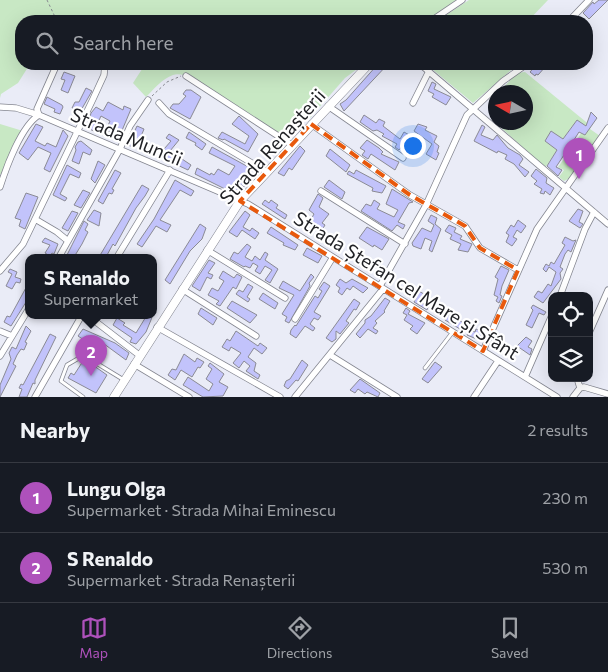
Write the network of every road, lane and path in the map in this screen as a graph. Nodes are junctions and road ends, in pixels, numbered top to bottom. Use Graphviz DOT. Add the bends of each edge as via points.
graph roads {
  1 [pos="47,0"];
  2 [pos="462,0"];
  3 [pos="587,1"];
  4 [pos="54,15"];
  5 [pos="440,15"];
  6 [pos="574,15"];
  7 [pos="54,70"];
  8 [pos="104,70"];
  9 [pos="363,70"];
  10 [pos="518,70"];
  11 [pos="430,71"];
  12 [pos="186,76"];
  13 [pos="148,100"];
  14 [pos="159,103"];
  15 [pos="413,103"];
  16 [pos="328,106"];
  17 [pos="0,107"];
  18 [pos="472,108"];
  19 [pos="39,116"];
  20 [pos="312,124"];
  21 [pos="78,131"];
  22 [pos="607,133"];
  23 [pos="292,145"];
  24 [pos="120,150"];
  25 [pos="403,158"];
  26 [pos="170,170"];
  27 [pos="267,172"];
  28 [pos="0,187"];
  29 [pos="567,189"];
  30 [pos="321,191"];
  31 [pos="240,201"];
  32 [pos="426,205"];
  33 [pos="594,212"];
  34 [pos="35,219"];
  35 [pos="608,224"];
  36 [pos="68,241"];
  37 [pos="405,244"];
  38 [pos="207,250"];
  39 [pos="61,254"];
  40 [pos="119,254"];
  41 [pos="333,257"];
  42 [pos="518,270"];
  43 [pos="0,271"];
  44 [pos="382,288"];
  45 [pos="182,289"];
  46 [pos="608,290"];
  47 [pos="561,292"];
  48 [pos="285,298"];
  49 [pos="25,315"];
  50 [pos="80,319"];
  51 [pos="92,319"];
  52 [pos="294,319"];
  53 [pos="548,324"];
  54 [pos="593,324"];
  55 [pos="157,327"];
  56 [pos="0,331"];
  57 [pos="452,333"];
  58 [pos="12,336"];
  59 [pos="256,336"];
  60 [pos="483,351"];
  61 [pos="139,355"];
  62 [pos="330,355"];
  63 [pos="0,356"];
  64 [pos="498,361"];
  65 [pos="134,364"];
  66 [pos="425,368"];
  67 [pos="525,377"];
  68 [pos="124,380"];
  69 [pos="578,382"];
  70 [pos="580,388"];
  71 [pos="608,388"];
  72 [pos="601,392"];
  73 [pos="608,394"];
  74 [pos="35,397"];
  75 [pos="82,397"];
  76 [pos="114,397"];
  77 [pos="189,397"];
  78 [pos="280,397"];
  79 [pos="295,397"];
  80 [pos="397,397"];
  81 [pos="474,397"];
  82 [pos="557,397"];
  83 [pos="573,397"];
  1 -- 4 [label="path"];
  2 -- 5 [label="street"];
  3 -- 6 [label="street"];
  7 -- 19 [label="street" via="37,109"];
  8 -- 21 [label="street"];
  9 -- 16 [label="street, Strada Renașterii"];
  10 -- 18 [label="street"];
  11 -- 15 [label="street"];
  11 -- 18 [label="street"];
  12 -- 13 [label="path" via="167,82"];
  12 -- 23 [label="street"];
  13 -- 24 [label="street" via="130,126"];
  14 -- 27 [label="street" via="169,114"];
  16 -- 20 [label="street, Strada Renașterii"];
  16 -- 25 [label="street"];
  17 -- 19 [label="street, Strada Muncii" via="16,108"];
  18 -- 29 [label="street"];
  18 -- 32 [label="street"];
  19 -- 21 [label="street, Strada Muncii"];
  19 -- 28 [label="street" via="30,123 11,157"];
  20 -- 23 [label="street, Strada Renașterii"];
  20 -- 32 [label="street"];
  21 -- 24 [label="street, Strada Muncii"];
  21 -- 34 [label="street"];
  22 -- 29 [label="street"];
  23 -- 27 [label="street, Strada Renașterii"];
  24 -- 26 [label="street, Strada Muncii"];
  24 -- 36 [label="street"];
  26 -- 31 [label="street, Strada Muncii"];
  26 -- 40 [label="street"];
  27 -- 31 [label="street, Strada Renașterii"];
  29 -- 33 [label="street"];
  29 -- 42 [label="street" via="537,229"];
  30 -- 37 [label="street"];
  31 -- 38 [label="street, Strada Renașterii"];
  31 -- 41 [label="street, Strada Ștefan cel Mare și Sfânt"];
  32 -- 37 [label="street"];
  32 -- 42 [label="street" via="465,226 480,248"];
  33 -- 35 [label="street"];
  33 -- 47 [label="street"];
  34 -- 36 [label="street"];
  34 -- 43 [label="street" via="20,250"];
  36 -- 39 [label="street"];
  37 -- 44 [label="street"];
  38 -- 45 [label="street, Strada Renașterii"];
  38 -- 48 [label="street"];
  41 -- 44 [label="street, Strada Ștefan cel Mare și Sfânt"];
  41 -- 52 [label="street"];
  42 -- 60 [label="street"];
  44 -- 57 [label="street, Strada Ștefan cel Mare și Sfânt"];
  44 -- 62 [label="street"];
  45 -- 55 [label="street, Strada Renașterii"];
  45 -- 59 [label="street"];
  46 -- 54 [label="street"];
  49 -- 58 [label="street"];
  50 -- 74 [label="street"];
  51 -- 61 [label="street"];
  53 -- 67 [label="street"];
  55 -- 61 [label="street, Strada Renașterii"];
  55 -- 78 [label="street"];
  56 -- 58 [label="street"];
  57 -- 60 [label="street, Strada Ștefan cel Mare și Sfânt"];
  57 -- 66 [label="lane"];
  58 -- 63 [label="street"];
  60 -- 64 [label="street, Strada Ștefan cel Mare și Sfânt"];
  61 -- 65 [label="street, Strada Renașterii"];
  62 -- 79 [label="street"];
  62 -- 80 [label="street"];
  64 -- 67 [label="street, Strada Ștefan cel Mare și Sfânt"];
  64 -- 81 [label="street"];
  65 -- 68 [label="street, Strada Renașterii"];
  65 -- 77 [label="street"];
  67 -- 82 [label="street, Strada Ștefan cel Mare și Sfânt"];
  68 -- 75 [label="lane" via="88,358 79,358 67,365 61,381"];
  68 -- 76 [label="street, Strada Renașterii"];
  69 -- 70 [label="street"];
  70 -- 72 [label="street"];
  70 -- 83 [label="street"];
  71 -- 72 [label="street"];
  72 -- 73 [label="street"];
}
